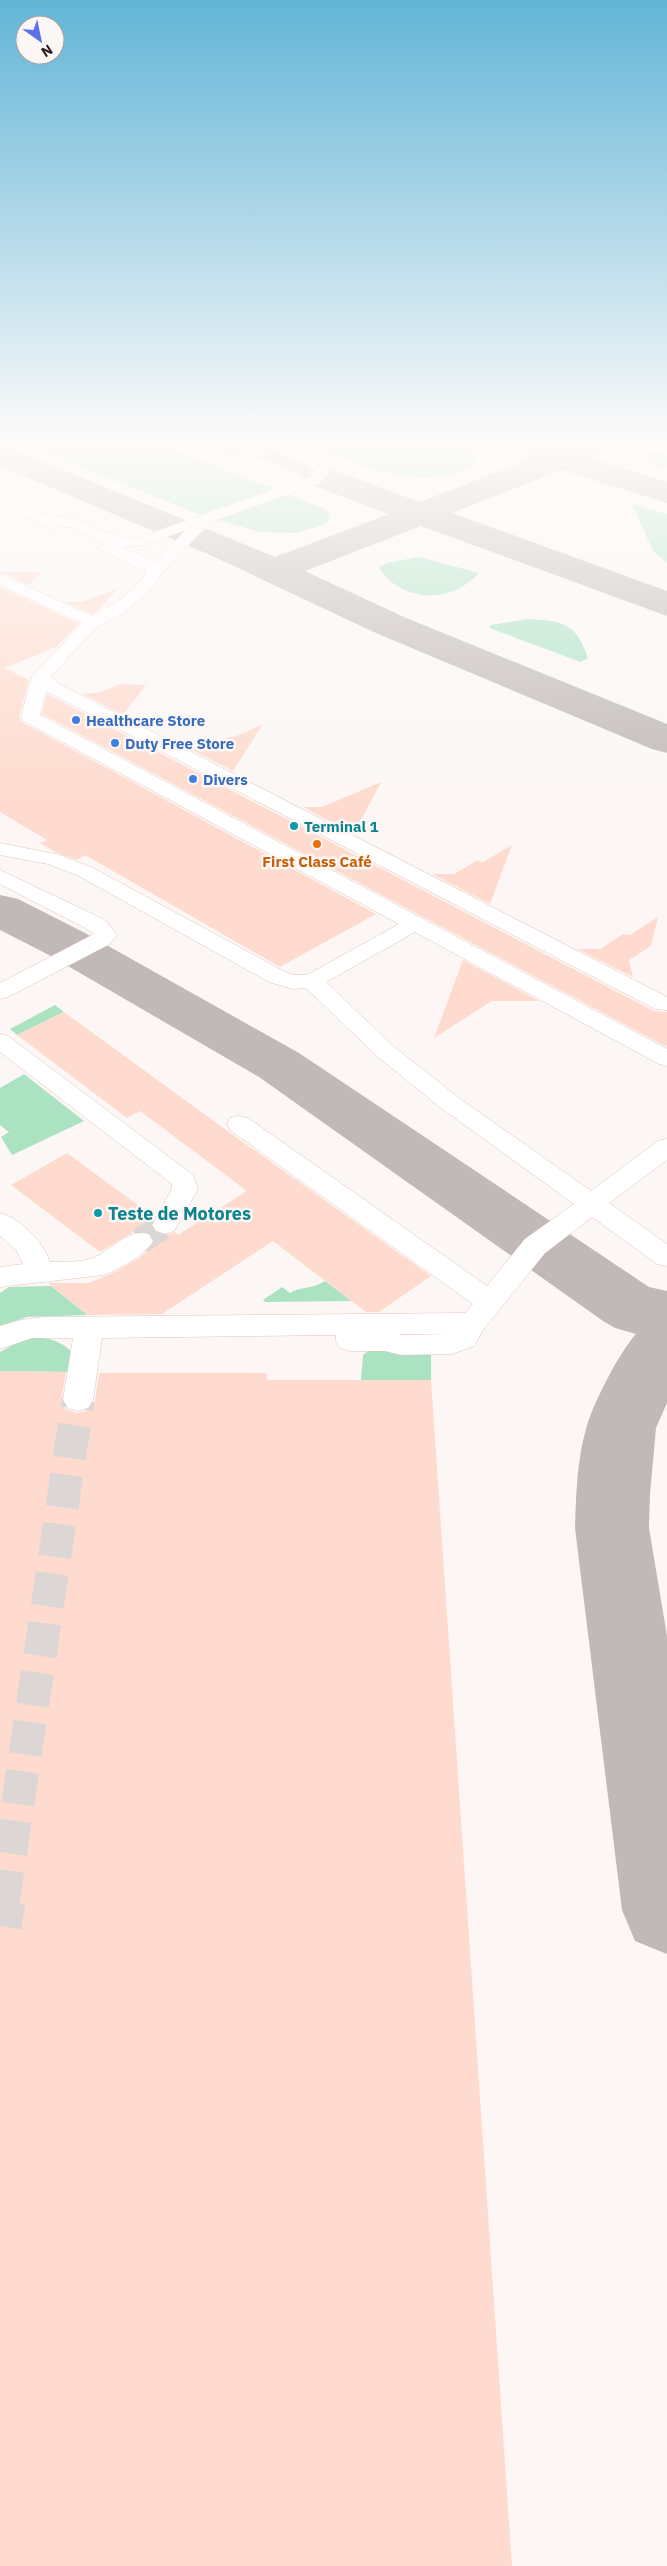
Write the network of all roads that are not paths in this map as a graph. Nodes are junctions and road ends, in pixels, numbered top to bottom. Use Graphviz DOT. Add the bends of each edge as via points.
graph roads {
  1 [pos="146,564"];
  2 [pos="162,564"];
  3 [pos="155,571"];
  4 [pos="0,579"];
  5 [pos="92,622"];
  6 [pos="41,676"];
  7 [pos="0,849"];
  8 [pos="0,876"];
  9 [pos="414,924"];
  10 [pos="312,981"];
  11 [pos="0,992"];
  12 [pos="663,1004"];
  13 [pos="0,1041"];
  14 [pos="667,1059"];
  15 [pos="239,1124"];
  16 [pos="667,1147"];
  17 [pos="592,1204"];
  18 [pos="0,1222"];
  19 [pos="165,1225"];
  20 [pos="140,1241"];
  21 [pos="667,1257"];
  22 [pos="38,1272"];
  23 [pos="0,1277"];
  24 [pos="482,1312"];
  25 [pos="89,1328"];
  26 [pos="0,1339"];
  27 [pos="78,1400"];
  1 -- 3 [label="lane"];
  2 -- 3 [label="lane"];
  3 -- 5 [label="lane" via="145,587 117,610"];
  4 -- 5 [label="lane"];
  5 -- 6 [label="lane"];
  6 -- 9 [label="lane" via="30,717"];
  6 -- 12 [label="lane" via="53,688"];
  7 -- 10 [label="lane" via="53,860 86,872 277,977 293,982"];
  8 -- 11 [label="lane" via="97,925 106,934"];
  9 -- 10 [label="lane"];
  9 -- 14 [label="lane"];
  10 -- 17 [label="lane" via="385,1051 450,1103"];
  13 -- 19 [label="lane" via="184,1181 185,1190"];
  15 -- 24 [label="lane"];
  16 -- 17 [label="lane"];
  17 -- 21 [label="lane"];
  17 -- 24 [label="lane" via="536,1246"];
  18 -- 22 [label="lane" via="33,1252 38,1260"];
  20 -- 22 [label="lane" via="93,1268"];
  22 -- 23 [label="lane"];
  24 -- 25 [label="lane" via="464,1339 452,1344 401,1344 350,1333"];
  25 -- 26 [label="lane" via="33,1326 8,1333"];
  25 -- 27 [label="lane"];
}
